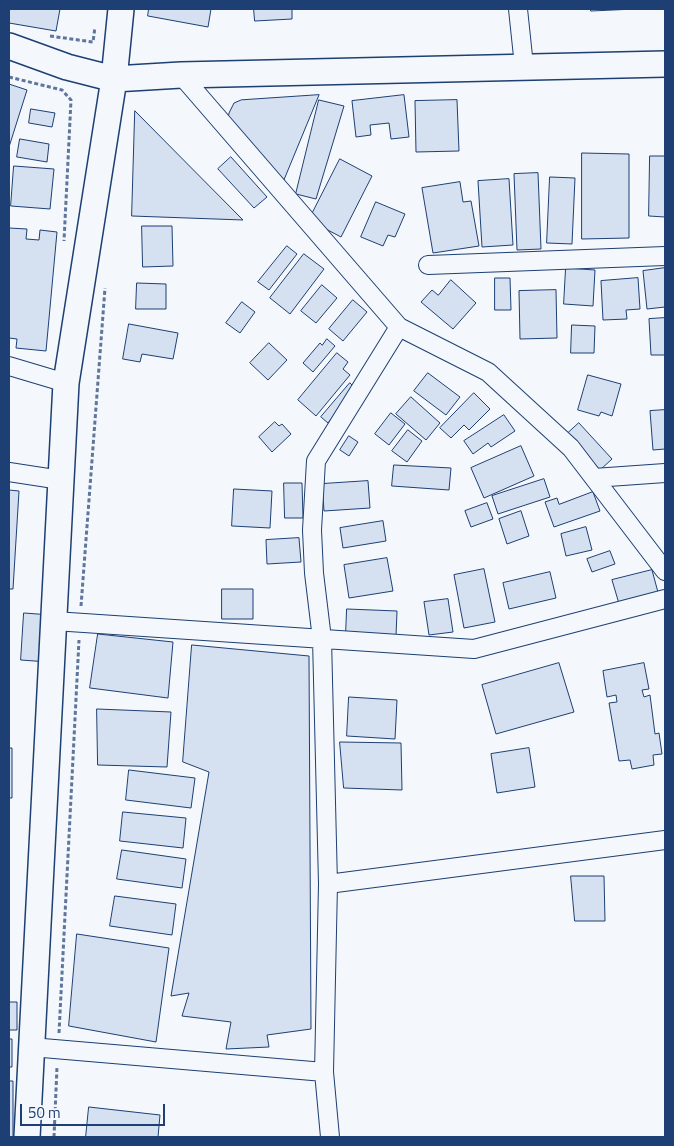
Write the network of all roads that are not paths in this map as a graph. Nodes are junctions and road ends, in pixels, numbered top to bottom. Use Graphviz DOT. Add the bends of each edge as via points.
graph roads {
  1 [pos="121,9"];
  2 [pos="518,9"];
  3 [pos="9,46"];
  4 [pos="665,64"];
  5 [pos="524,66"];
  6 [pos="181,75"];
  7 [pos="114,79"];
  8 [pos="665,256"];
  9 [pos="428,265"];
  10 [pos="399,327"];
  11 [pos="9,366"];
  12 [pos="66,383"];
  13 [pos="9,472"];
  14 [pos="665,473"];
  15 [pos="594,478"];
  16 [pos="61,480"];
  17 [pos="665,571"];
  18 [pos="665,599"];
  19 [pos="54,621"];
  20 [pos="322,639"];
  21 [pos="665,840"];
  22 [pos="328,884"];
  23 [pos="32,1047"];
  24 [pos="324,1072"];
  25 [pos="27,1137"];
  26 [pos="330,1137"];
  1 -- 7 [label="main road"];
  2 -- 5 [label="street"];
  3 -- 7 [label="main road" via="67,67"];
  4 -- 5 [label="main road"];
  5 -- 6 [label="main road"];
  6 -- 7 [label="main road"];
  6 -- 10 [label="street"];
  7 -- 12 [label="main road"];
  8 -- 9 [label="street"];
  10 -- 15 [label="street" via="488,372 571,448"];
  10 -- 20 [label="street" via="316,461 312,530"];
  11 -- 12 [label="street"];
  12 -- 16 [label="main road"];
  13 -- 16 [label="street"];
  14 -- 15 [label="street"];
  15 -- 17 [label="street"];
  16 -- 19 [label="main road"];
  18 -- 20 [label="street" via="474,649"];
  19 -- 20 [label="street"];
  19 -- 23 [label="main road"];
  20 -- 22 [label="street"];
  21 -- 22 [label="street"];
  22 -- 24 [label="street"];
  23 -- 24 [label="street"];
  23 -- 25 [label="main road"];
  24 -- 26 [label="street"];
}
